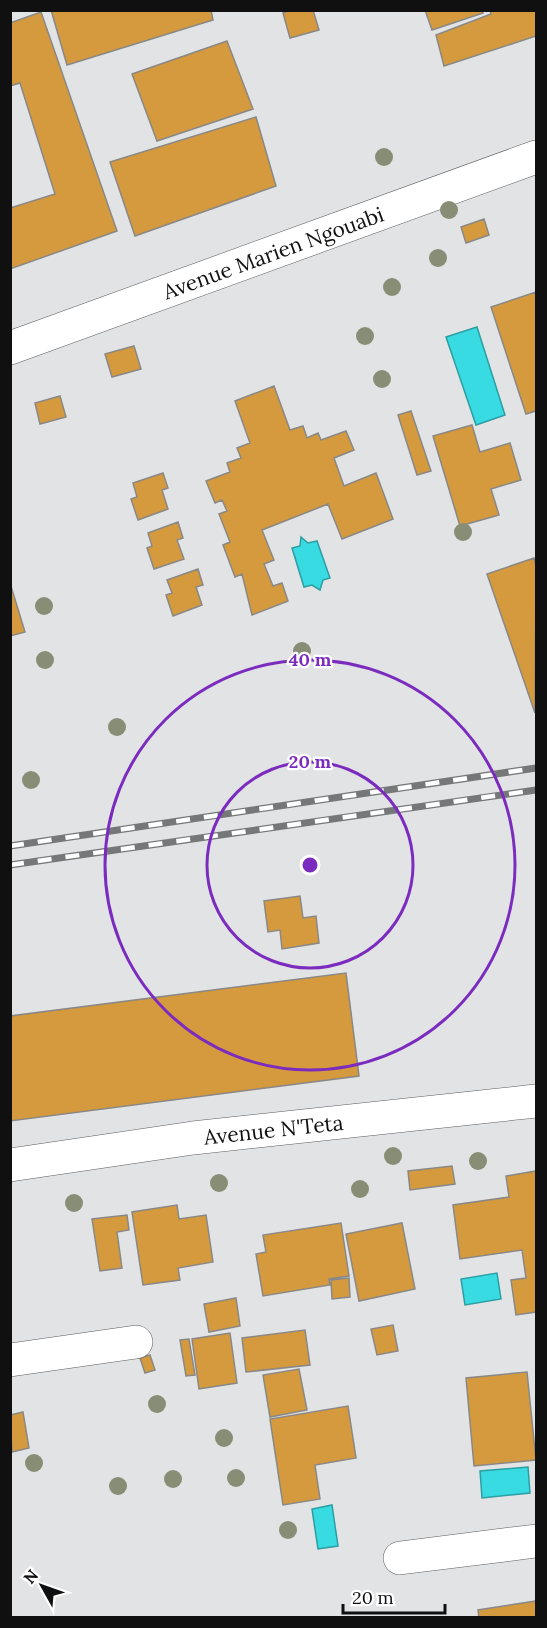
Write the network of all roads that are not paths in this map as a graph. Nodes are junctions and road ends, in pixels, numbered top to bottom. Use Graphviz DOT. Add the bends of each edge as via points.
graph roads {
  1 [pos="537,157"];
  2 [pos="10,348"];
  3 [pos="537,1101"];
  4 [pos="10,1165"];
  5 [pos="136,1342"];
  6 [pos="10,1360"];
  7 [pos="537,1541"];
  8 [pos="400,1558"];
  1 -- 2 [label="street, Avenue Marien Ngouabi"];
  3 -- 4 [label="street, Avenue N'Teta" via="193,1138"];
  5 -- 6 [label="street"];
  7 -- 8 [label="street"];
}
